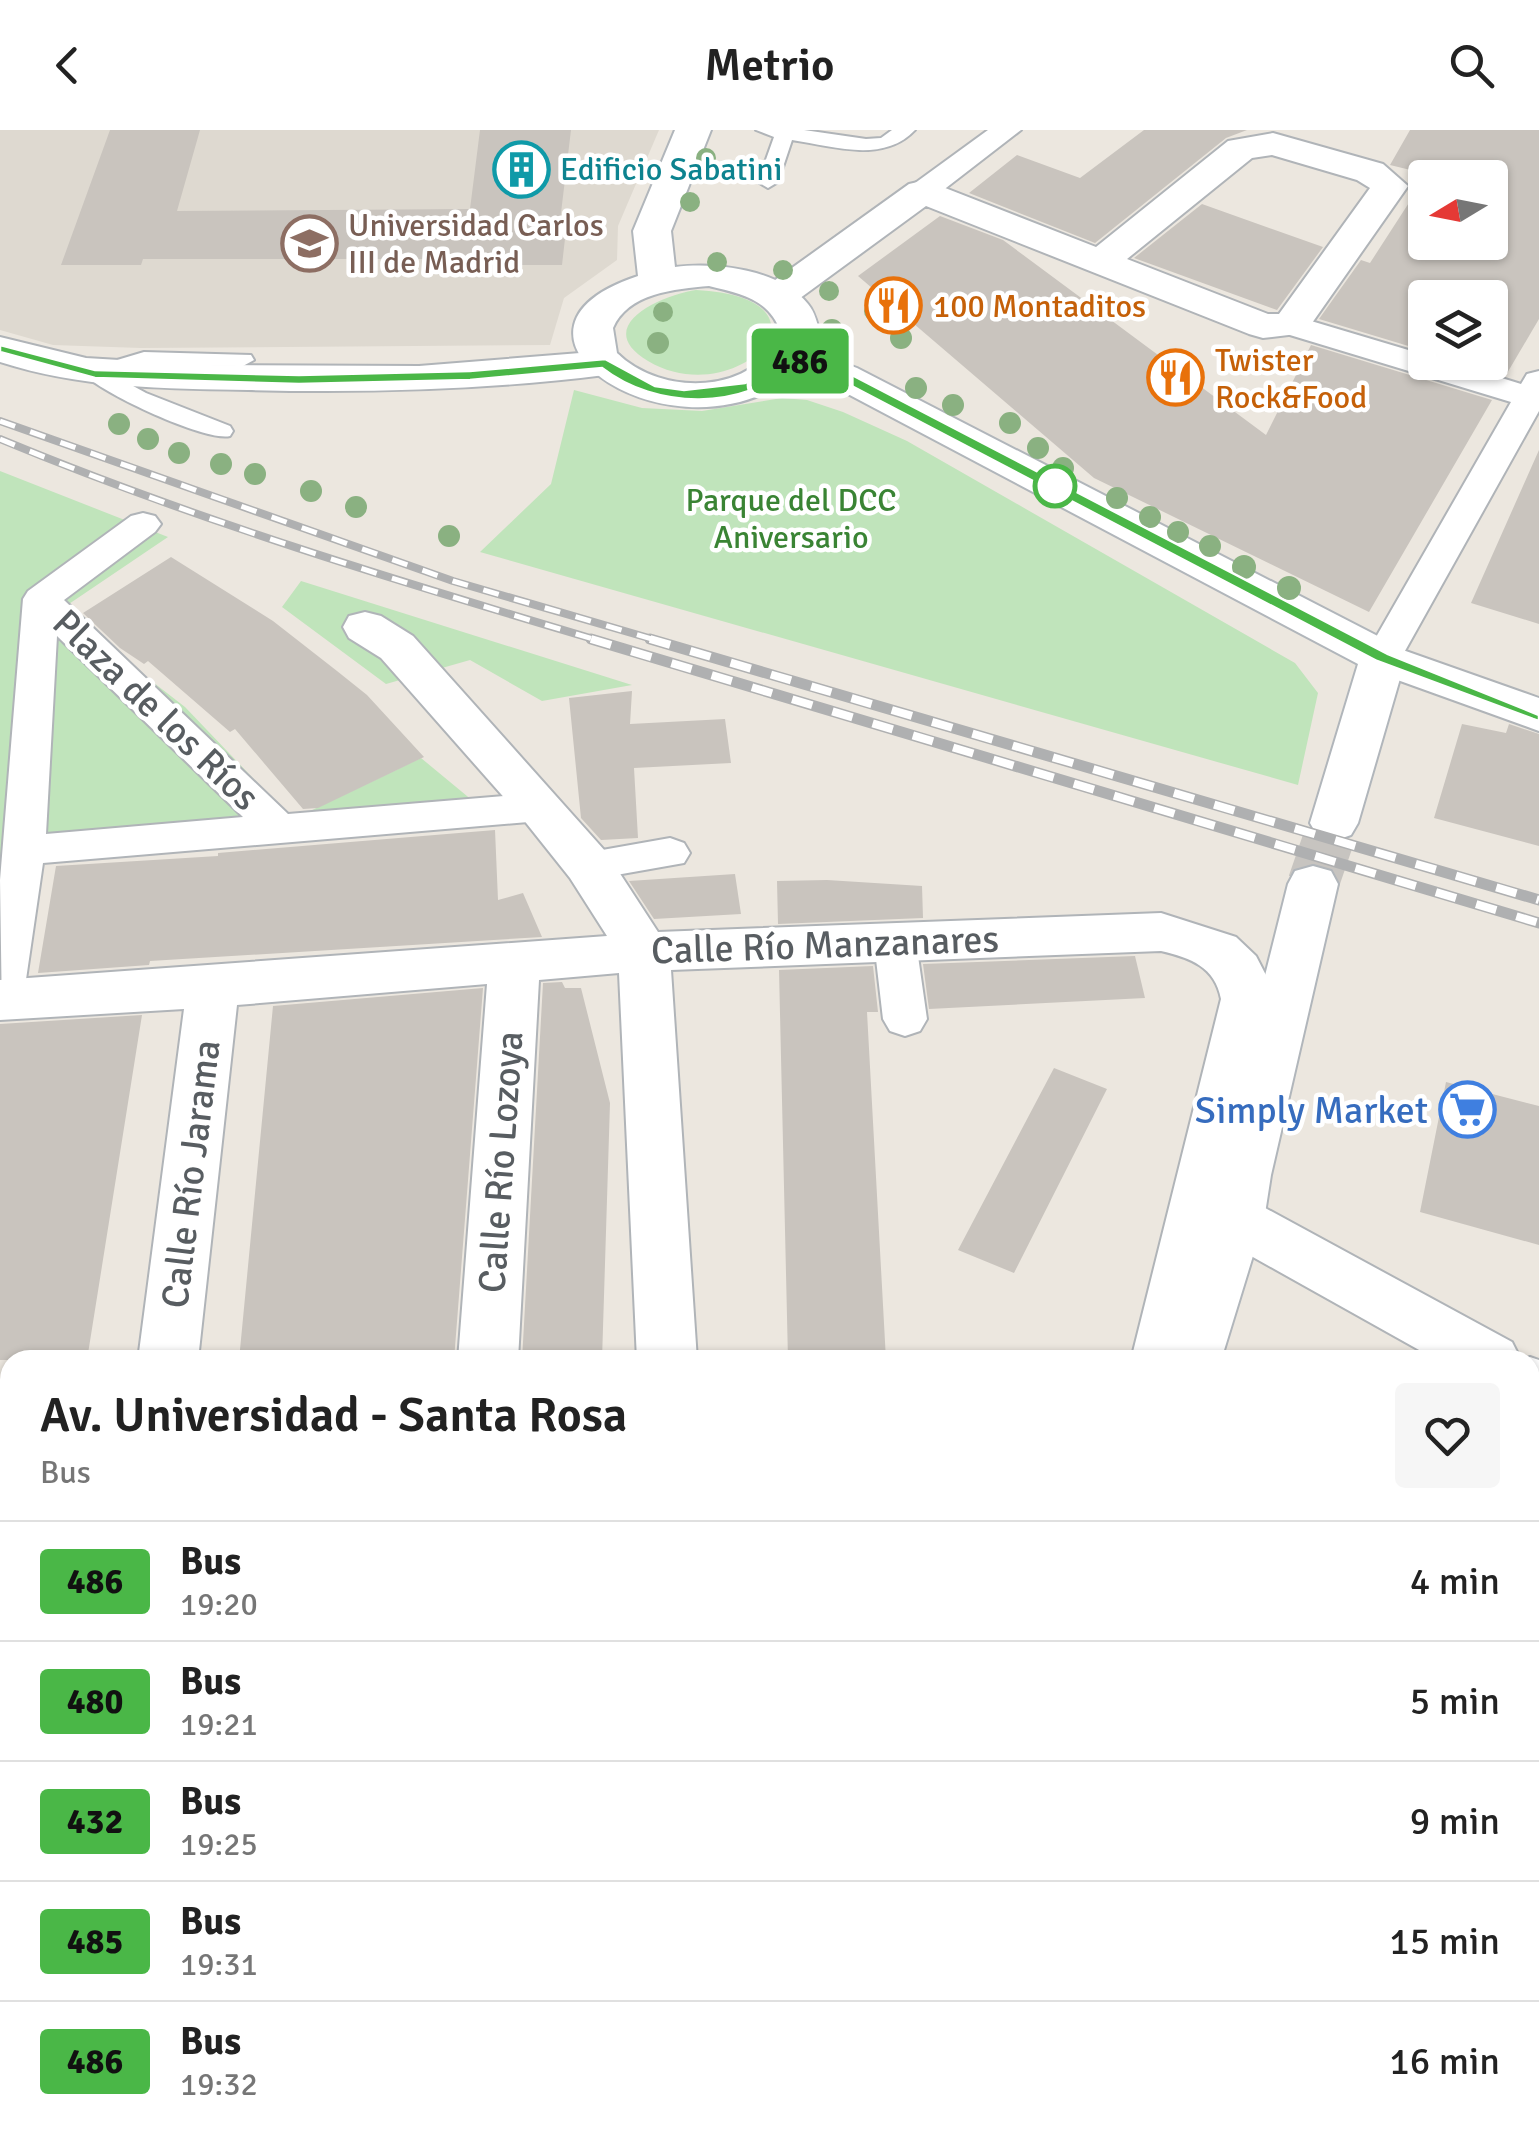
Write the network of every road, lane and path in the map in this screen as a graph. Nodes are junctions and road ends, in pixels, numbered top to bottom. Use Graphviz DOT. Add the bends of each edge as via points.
graph roads {
  1 [pos="693,130"];
  2 [pos="905,130"];
  3 [pos="1007,130"];
  4 [pos="779,131"];
  5 [pos="768,182"];
  6 [pos="922,192"];
  7 [pos="1100,262"];
  8 [pos="656,280"];
  9 [pos="778,296"];
  10 [pos="1291,325"];
  11 [pos="0,349"];
  12 [pos="793,358"];
  13 [pos="243,360"];
  14 [pos="605,364"];
  15 [pos="95,374"];
  16 [pos="1534,389"];
  17 [pos="222,431"];
  18 [pos="143,524"];
  19 [pos="41,599"];
  20 [pos="365,628"];
  21 [pos="1382,658"];
  22 [pos="18,673"];
  23 [pos="1539,716"];
  24 [pos="540,808"];
  25 [pos="1334,823"];
  26 [pos="279,829"];
  27 [pos="25,850"];
  28 [pos="670,853"];
  29 [pos="588,865"];
  30 [pos="1312,884"];
  31 [pos="895,942"];
  32 [pos="644,952"];
  33 [pos="514,964"];
  34 [pos="214,988"];
  35 [pos="1,1000"];
  36 [pos="905,1019"];
  37 [pos="1236,1220"];
  38 [pos="169,1350"];
  39 [pos="489,1350"];
  40 [pos="665,1350"];
  41 [pos="1162,1350"];
  42 [pos="1194,1350"];
  43 [pos="1472,1350"];
  1 -- 8 [label="street" via="652,231"];
  2 -- 4 [label="lane" via="866,145"];
  3 -- 6 [label="street"];
  4 -- 5 [label="lane"];
  6 -- 7 [label="street"];
  6 -- 9 [label="street"];
  7 -- 10 [label="street" via="1263,326"];
  7 -- 10 [label="street" via="1241,149 1273,144 1370,172 1390,186"];
  8 -- 9 [label="street" via="722,276"];
  8 -- 14 [label="street" via="622,295 600,315 595,348"];
  9 -- 12 [label="street" via="796,315 802,336"];
  10 -- 16 [label="street"];
  11 -- 15 [label="street"];
  12 -- 14 [label="street" via="750,386 718,394 652,390"];
  12 -- 21 [label="street" via="843,376"];
  13 -- 15 [label="lane" via="144,358"];
  14 -- 15 [label="street" via="299,380"];
  15 -- 17 [label="lane"];
  16 -- 21 [label="street"];
  18 -- 19 [label="street"];
  19 -- 22 [label="street, Plaza de los Ríos"];
  19 -- 26 [label="street, Plaza de los Ríos"];
  20 -- 24 [label="street" via="397,647"];
  21 -- 23 [label="street"];
  21 -- 25 [label="street"];
  22 -- 27 [label="street, Plaza de los Ríos"];
  24 -- 26 [label="street, Plaza de los Ríos"];
  24 -- 29 [label="street"];
  26 -- 27 [label="street, Plaza de los Ríos"];
  27 -- 35 [label="street, Plaza de los Ríos"];
  28 -- 29 [label="street"];
  29 -- 32 [label="street"];
  30 -- 37 [label="street"];
  31 -- 32 [label="street, Calle Río Manzanares"];
  31 -- 36 [label="street"];
  31 -- 41 [label="street, Calle Río Manzanares" via="1161,932 1210,946 1245,978 1247,999"];
  32 -- 33 [label="street, Calle Río Manzanares"];
  32 -- 40 [label="street"];
  33 -- 34 [label="street, Calle Río Manzanares"];
  33 -- 39 [label="street, Calle Río Lozoya"];
  34 -- 35 [label="street, Calle Río Manzanares"];
  34 -- 38 [label="street, Calle Río Jarama"];
  37 -- 42 [label="street"];
  37 -- 43 [label="street"];
}
